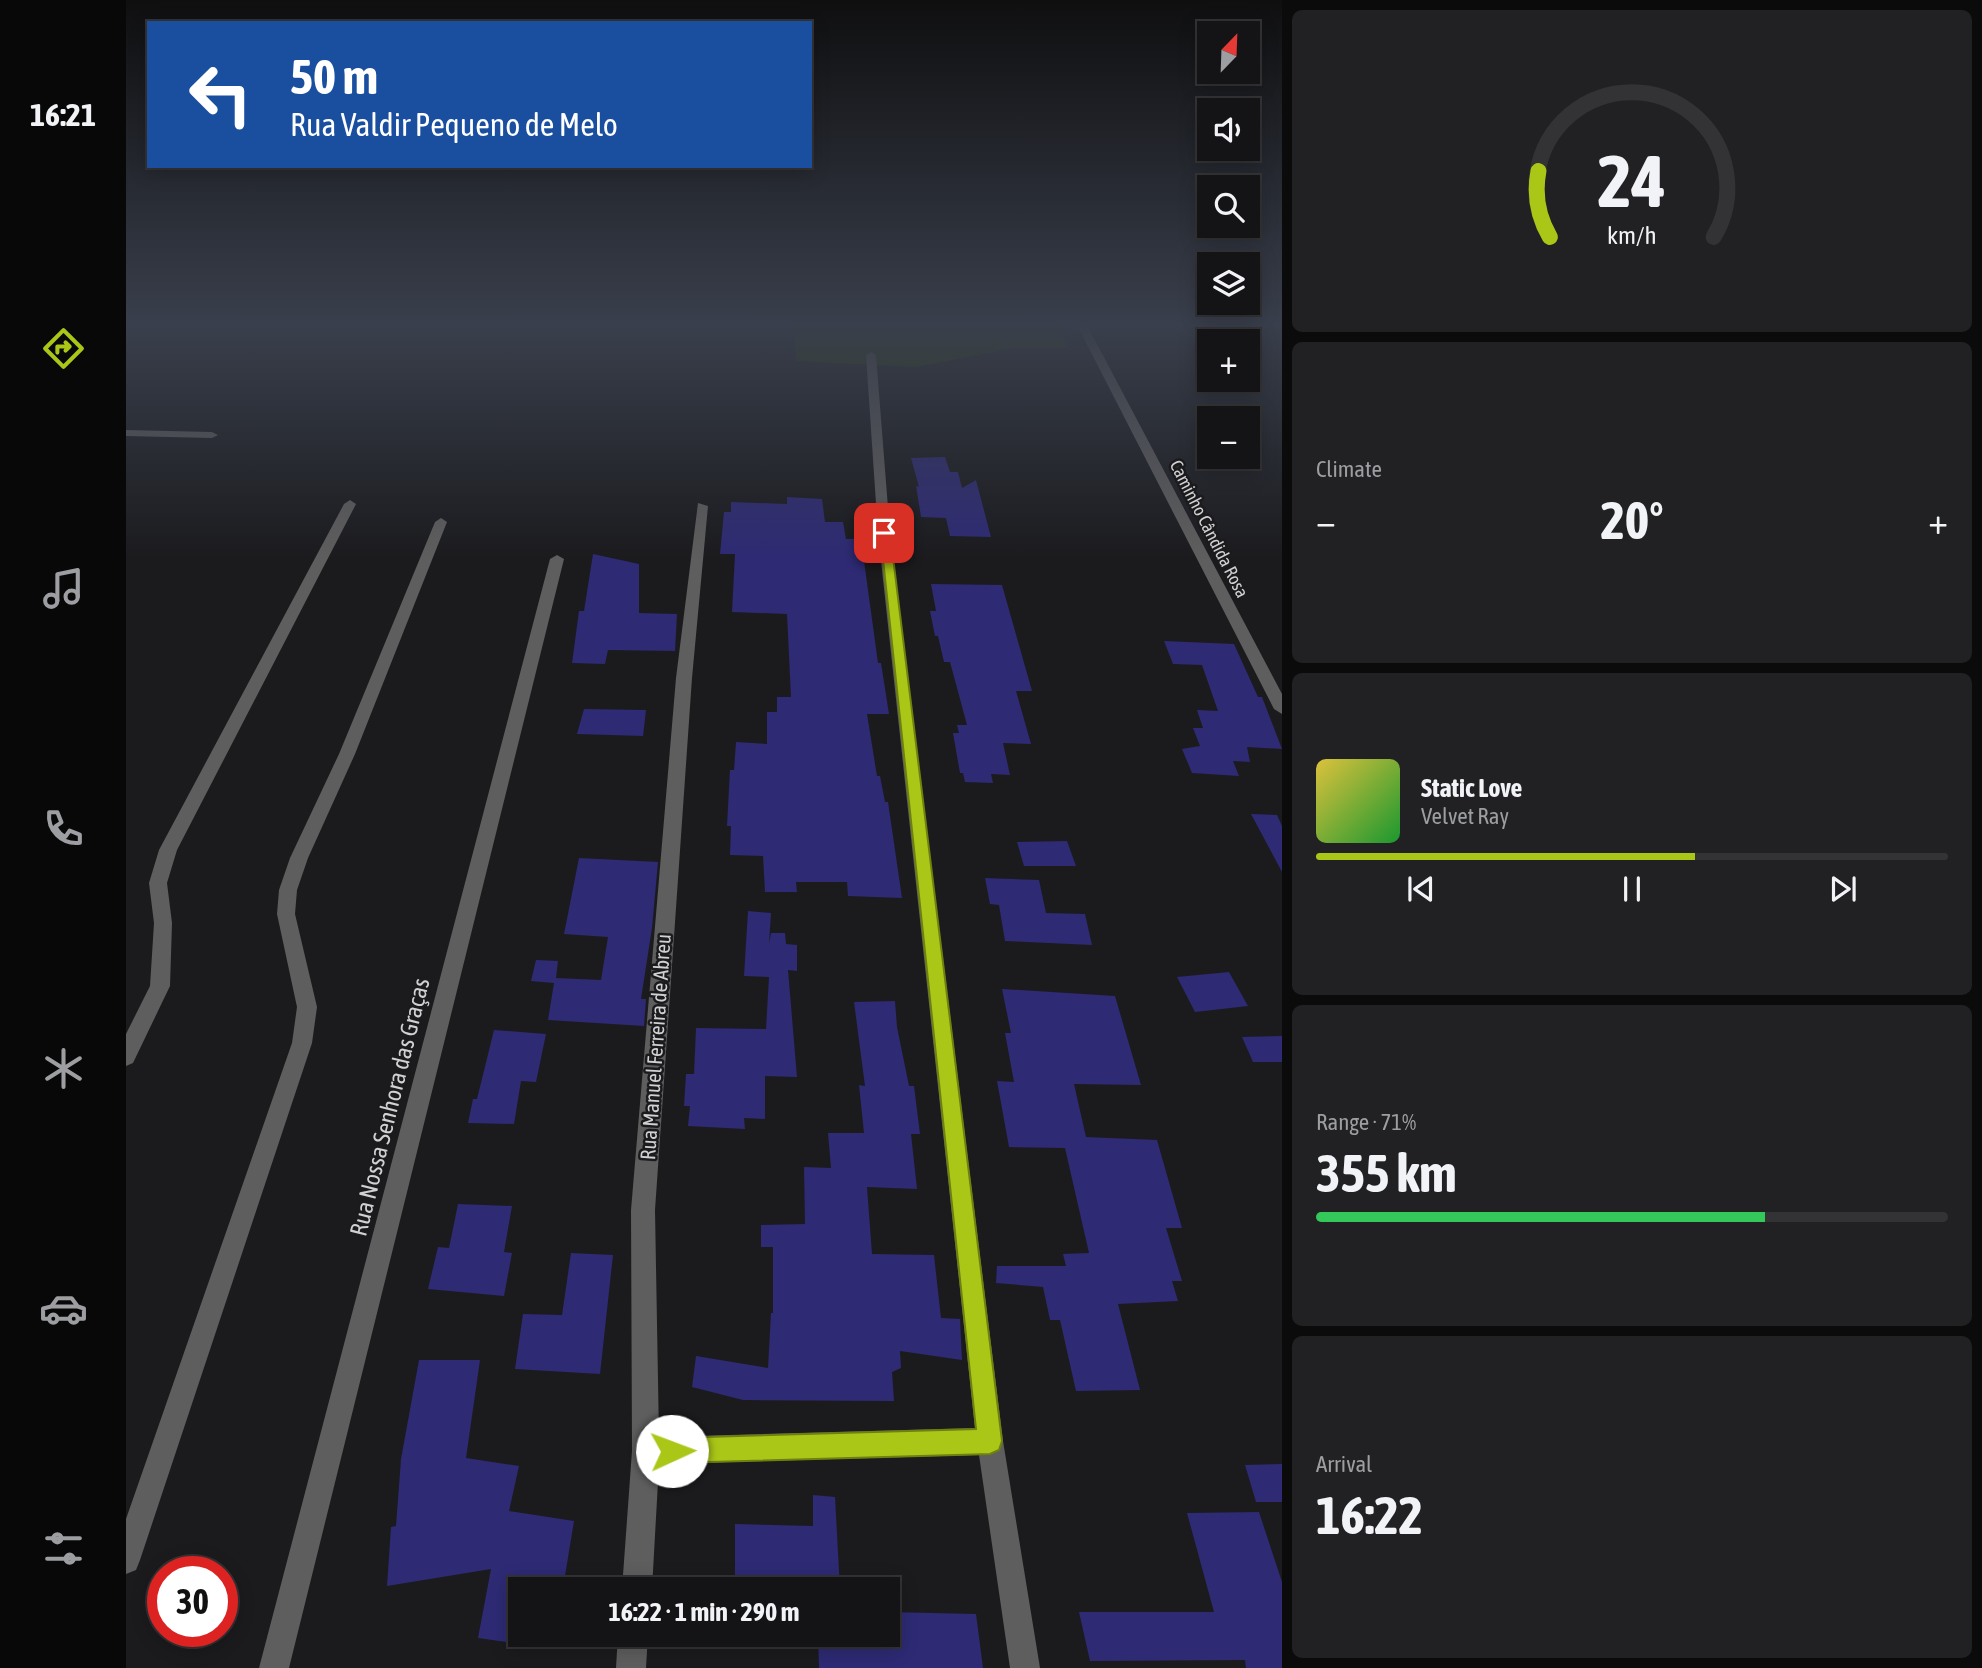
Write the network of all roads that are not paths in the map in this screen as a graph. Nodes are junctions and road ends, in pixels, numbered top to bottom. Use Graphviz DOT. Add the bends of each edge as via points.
graph roads {
  1 [pos="875,405"];
  2 [pos="1127,405"];
  3 [pos="126,433"];
  4 [pos="212,435"];
  5 [pos="350,504"];
  6 [pos="702,506"];
  7 [pos="441,522"];
  8 [pos="557,559"];
  9 [pos="1282,709"];
  10 [pos="126,1056"];
  11 [pos="990,1441"];
  12 [pos="646,1451"];
  13 [pos="126,1560"];
  14 [pos="638,1577"];
  15 [pos="633,1647"];
  16 [pos="274,1668"];
  17 [pos="631,1668"];
  18 [pos="1025,1668"];
  1 -- 11 [label="street" via="884,533"];
  2 -- 9 [label="street, Caminho Cândida Rosa"];
  3 -- 4 [label="street"];
  5 -- 10 [label="street" via="169,850 158,883 163,923 160,986"];
  6 -- 12 [label="street, Rua Manuel Ferreira de Abreu" via="684,678 643,1210"];
  7 -- 13 [label="street" via="288,890 286,914 307,1007 302,1043"];
  8 -- 16 [label="street, Rua Nossa Senhora das Graças"];
  11 -- 12 [label="street"];
  11 -- 18 [label="street"];
  12 -- 14 [label="street, Rua Manuel Ferreira de Abreu"];
  15 -- 17 [label="street"];
}
